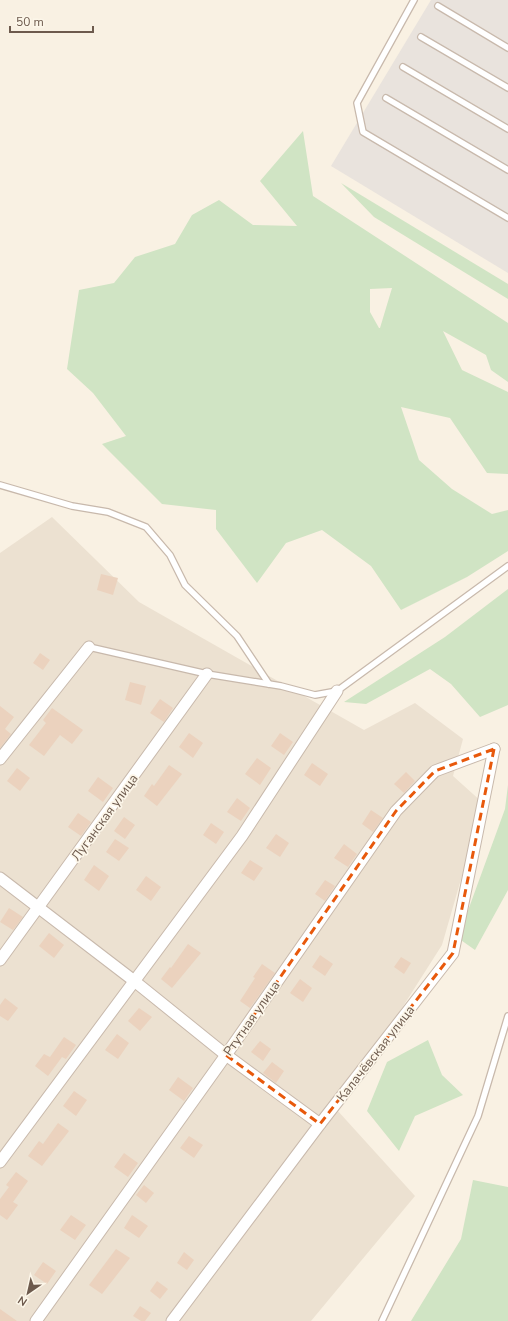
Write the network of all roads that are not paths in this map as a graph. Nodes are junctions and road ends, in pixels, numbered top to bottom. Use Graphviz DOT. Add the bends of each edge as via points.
graph roads {
  1 [pos="414,0"];
  2 [pos="438,6"];
  3 [pos="421,37"];
  4 [pos="508,48"];
  5 [pos="403,67"];
  6 [pos="508,88"];
  7 [pos="386,98"];
  8 [pos="508,129"];
  9 [pos="508,170"];
  10 [pos="508,218"];
  11 [pos="0,485"];
  12 [pos="508,566"];
  13 [pos="89,647"];
  14 [pos="207,674"];
  15 [pos="269,684"];
  16 [pos="337,691"];
  17 [pos="494,749"];
  18 [pos="0,758"];
  19 [pos="0,878"];
  20 [pos="39,908"];
  21 [pos="0,960"];
  22 [pos="133,980"];
  23 [pos="508,1016"];
  24 [pos="226,1055"];
  25 [pos="320,1124"];
  26 [pos="0,1162"];
  27 [pos="36,1321"];
  28 [pos="172,1321"];
  29 [pos="382,1321"];
  1 -- 10 [label="lane" via="357,103 363,132"];
  2 -- 4 [label="lane"];
  3 -- 6 [label="lane"];
  5 -- 8 [label="lane"];
  7 -- 9 [label="lane"];
  11 -- 15 [label="lane" via="72,506 108,512 146,528 170,555 185,585 237,636"];
  12 -- 16 [label="lane"];
  13 -- 14 [label="lane"];
  13 -- 18 [label="street"];
  14 -- 15 [label="lane"];
  14 -- 20 [label="street, Луганская улица"];
  15 -- 16 [label="lane" via="315,695"];
  16 -- 22 [label="street" via="242,836"];
  17 -- 24 [label="street, Ртутная улица" via="435,771 396,812"];
  17 -- 25 [label="street, Калачёвская улица" via="453,953"];
  19 -- 20 [label="street"];
  20 -- 21 [label="street, Луганская улица"];
  20 -- 22 [label="street"];
  22 -- 24 [label="street"];
  22 -- 26 [label="street"];
  23 -- 29 [label="lane" via="478,1116"];
  24 -- 25 [label="street"];
  24 -- 27 [label="street, Ртутная улица"];
  25 -- 28 [label="street, Калачёвская улица"];
}
